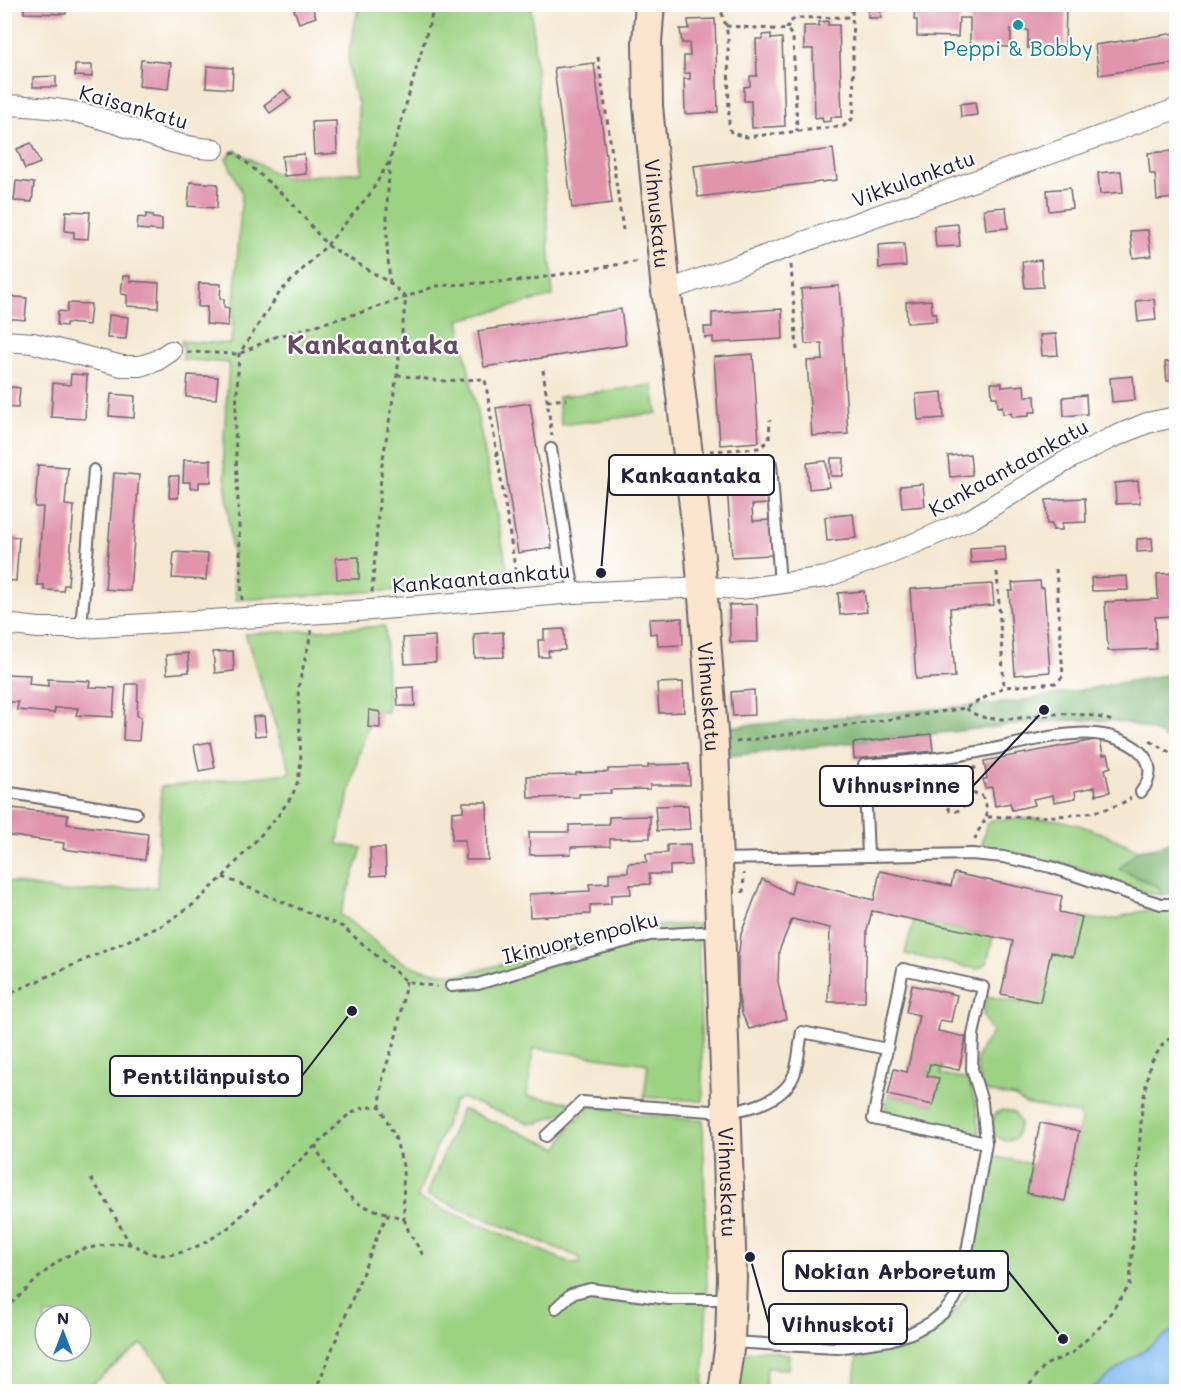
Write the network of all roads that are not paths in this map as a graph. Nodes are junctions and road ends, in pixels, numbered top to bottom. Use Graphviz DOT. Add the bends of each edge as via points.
graph roads {
  1 [pos="650,4"];
  2 [pos="4,105"];
  3 [pos="1176,109"];
  4 [pos="214,149"];
  5 [pos="666,291"];
  6 [pos="4,340"];
  7 [pos="171,351"];
  8 [pos="1176,417"];
  9 [pos="551,449"];
  10 [pos="771,464"];
  11 [pos="94,470"];
  12 [pos="780,584"];
  13 [pos="703,587"];
  14 [pos="574,593"];
  15 [pos="4,624"];
  16 [pos="81,628"];
  17 [pos="4,792"];
  18 [pos="1141,792"];
  19 [pos="136,813"];
  20 [pos="868,855"];
  21 [pos="717,859"];
  22 [pos="1176,904"];
  23 [pos="719,931"];
  24 [pos="451,986"];
  25 [pos="887,1049"];
  26 [pos="726,1112"];
  27 [pos="546,1136"];
  28 [pos="986,1143"];
  29 [pos="731,1299"];
  30 [pos="556,1308"];
  31 [pos="730,1342"];
  32 [pos="723,1392"];
  1 -- 5 [label="street, Vihnuskatu" via="648,106"];
  2 -- 4 [label="street, Kaisankatu" via="87,114 193,148"];
  3 -- 5 [label="street, Vikkulankatu"];
  5 -- 13 [label="street, Vihnuskatu"];
  6 -- 7 [label="street" via="33,343 122,366 140,366"];
  8 -- 12 [label="street, Kankaantaankatu" via="1148,423 1109,439 971,519 892,553 826,578"];
  9 -- 14 [label="lane"];
  10 -- 12 [label="lane"];
  11 -- 16 [label="lane"];
  12 -- 13 [label="street, Kankaantaankatu" via="741,589"];
  13 -- 14 [label="street, Kankaantaankatu"];
  13 -- 21 [label="street, Vihnuskatu"];
  14 -- 16 [label="street, Kankaantaankatu"];
  15 -- 16 [label="street, Kankaantaankatu"];
  17 -- 19 [label="lane"];
  18 -- 20 [label="lane" via="1150,771 1138,748 1118,738 1095,734 935,759 864,765"];
  20 -- 21 [label="lane"];
  20 -- 22 [label="lane" via="1003,857 1051,867 1161,904"];
  21 -- 23 [label="street, Vihnuskatu"];
  23 -- 24 [label="lane, Ikinuortenpolku" via="650,935 478,984"];
  23 -- 26 [label="street, Vihnuskatu"];
  25 -- 26 [label="lane" via="802,1032 794,1074 784,1090 768,1101"];
  25 -- 28 [label="lane" via="873,1119"];
  25 -- 28 [label="lane" via="903,969 983,987 973,1035 972,1069 982,1102"];
  26 -- 27 [label="lane" via="582,1102"];
  26 -- 29 [label="street, Vihnuskatu"];
  28 -- 31 [label="lane" via="961,1286 954,1300 936,1318 890,1340 837,1348"];
  29 -- 30 [label="lane" via="669,1299 590,1289 572,1294"];
  29 -- 31 [label="street, Vihnuskatu"];
  31 -- 32 [label="street, Vihnuskatu"];
}
